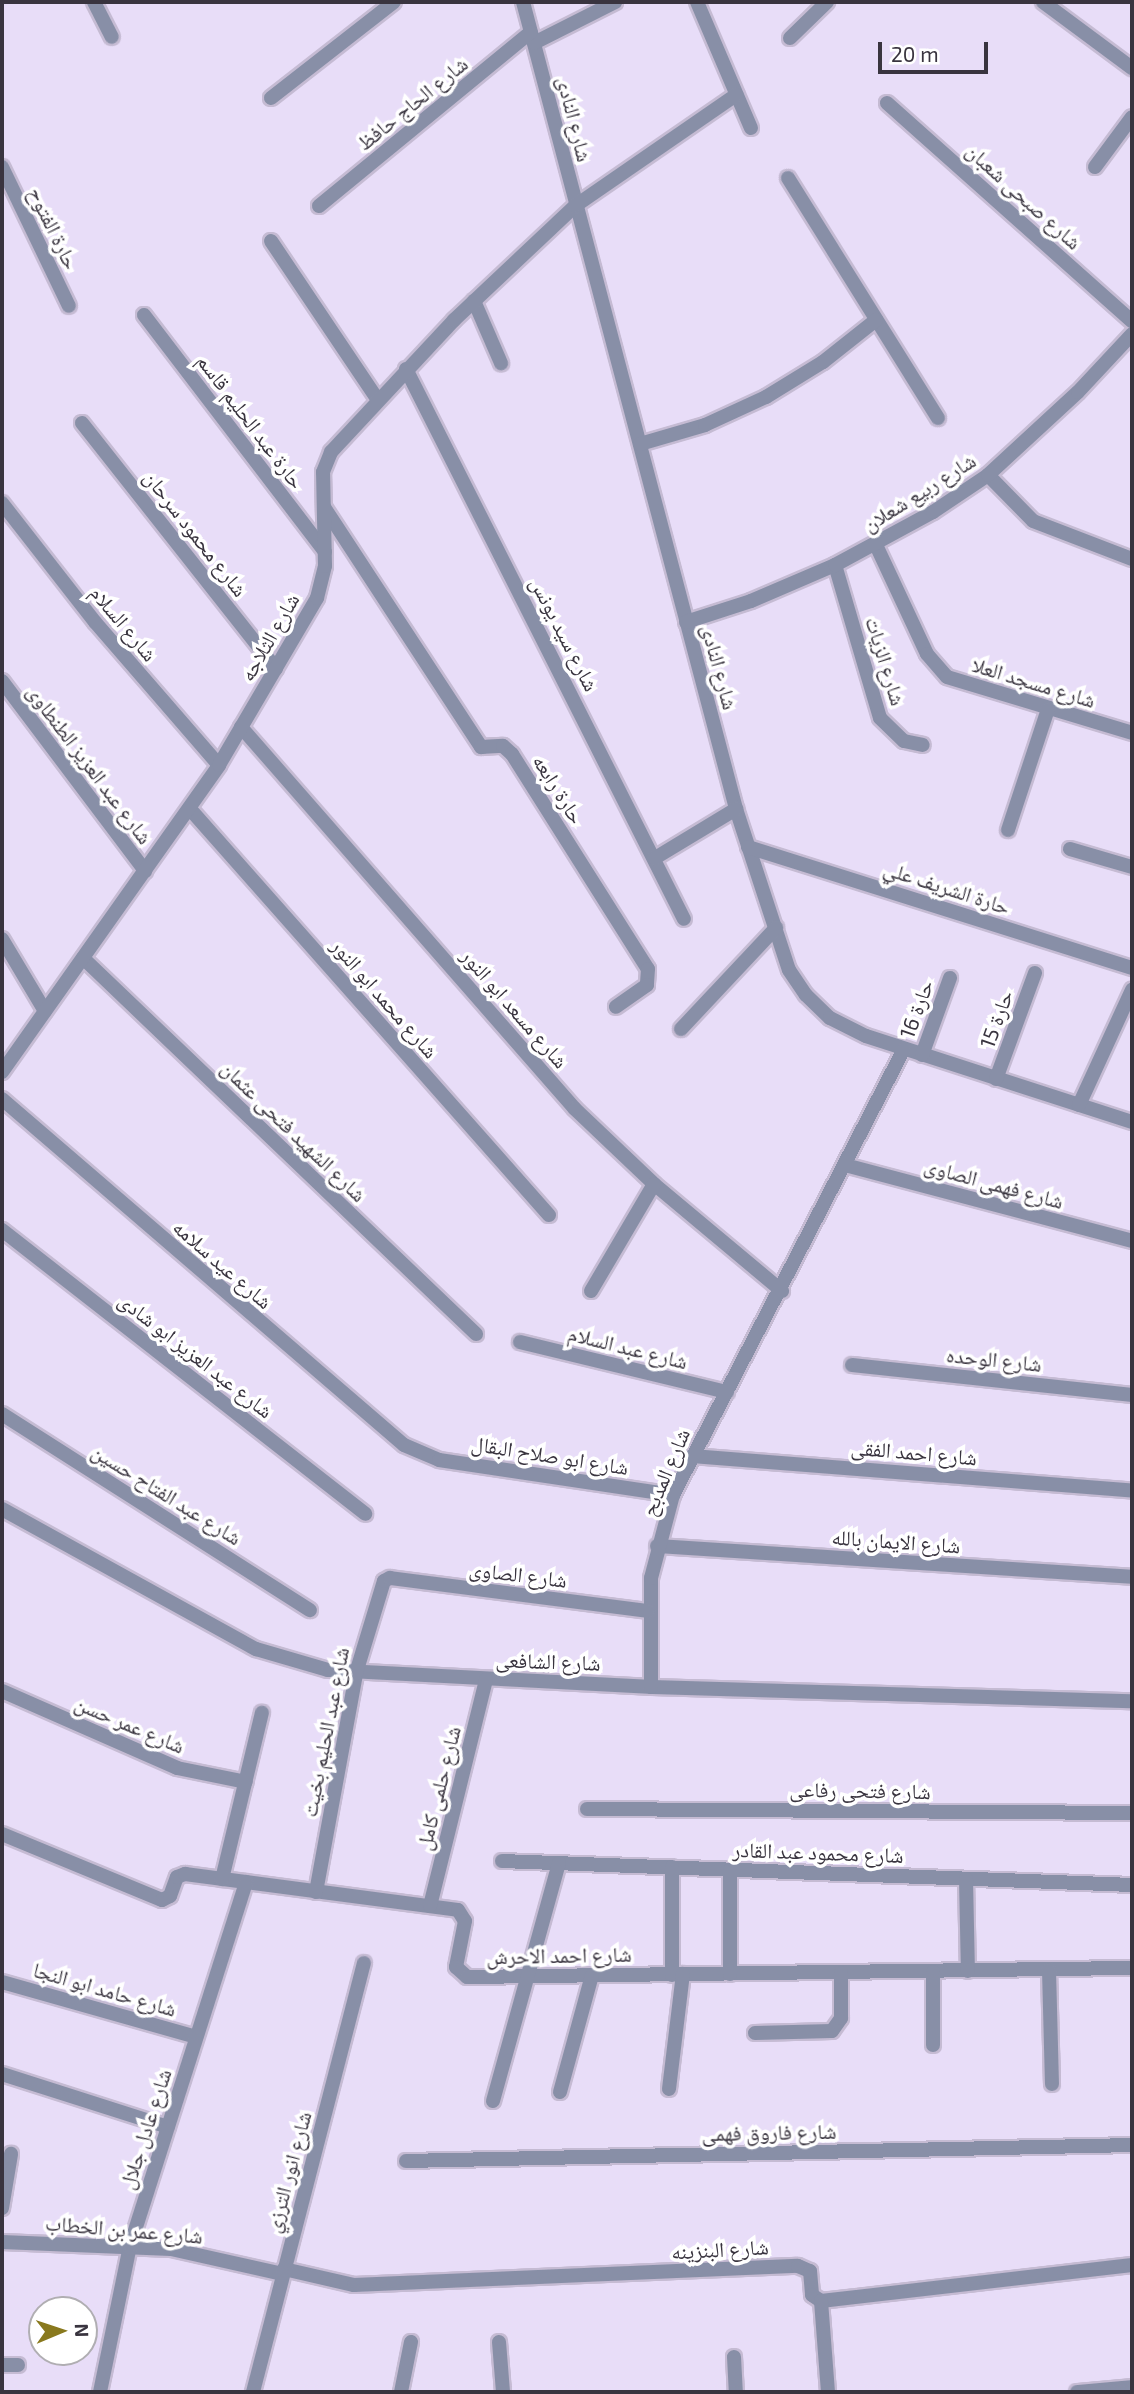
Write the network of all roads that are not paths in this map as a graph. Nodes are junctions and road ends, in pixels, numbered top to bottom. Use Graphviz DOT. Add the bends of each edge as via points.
graph roads {
  1 [pos="94,2"];
  2 [pos="394,2"];
  3 [pos="523,2"];
  4 [pos="615,2"];
  5 [pos="697,2"];
  6 [pos="827,2"];
  7 [pos="1043,2"];
  8 [pos="113,37"];
  9 [pos="532,38"];
  10 [pos="790,38"];
  11 [pos="1132,68"];
  12 [pos="736,95"];
  13 [pos="271,98"];
  14 [pos="887,103"];
  15 [pos="1132,117"];
  16 [pos="751,128"];
  17 [pos="2,167"];
  18 [pos="1095,167"];
  19 [pos="788,178"];
  20 [pos="319,206"];
  21 [pos="576,206"];
  22 [pos="271,241"];
  23 [pos="474,301"];
  24 [pos="69,306"];
  25 [pos="144,315"];
  26 [pos="876,320"];
  27 [pos="1132,320"];
  28 [pos="1132,334"];
  29 [pos="501,363"];
  30 [pos="406,369"];
  31 [pos="377,399"];
  32 [pos="938,418"];
  33 [pos="82,424"];
  34 [pos="640,444"];
  35 [pos="988,475"];
  36 [pos="2,503"];
  37 [pos="321,503"];
  38 [pos="876,545"];
  39 [pos="325,552"];
  40 [pos="1132,559"];
  41 [pos="835,565"];
  42 [pos="686,622"];
  43 [pos="276,669"];
  44 [pos="2,681"];
  45 [pos="1048,709"];
  46 [pos="241,727"];
  47 [pos="1132,733"];
  48 [pos="923,746"];
  49 [pos="219,765"];
  50 [pos="190,809"];
  51 [pos="736,809"];
  52 [pos="1008,830"];
  53 [pos="748,847"];
  54 [pos="1070,849"];
  55 [pos="655,858"];
  56 [pos="1132,867"];
  57 [pos="145,872"];
  58 [pos="684,919"];
  59 [pos="776,928"];
  60 [pos="2,939"];
  61 [pos="83,958"];
  62 [pos="1132,968"];
  63 [pos="1035,973"];
  64 [pos="950,978"];
  65 [pos="1132,990"];
  66 [pos="616,1007"];
  67 [pos="45,1010"];
  68 [pos="681,1029"];
  69 [pos="904,1049"];
  70 [pos="922,1055"];
  71 [pos="2,1072"];
  72 [pos="996,1079"];
  73 [pos="2,1099"];
  74 [pos="1079,1105"];
  75 [pos="1132,1122"];
  76 [pos="845,1165"];
  77 [pos="654,1184"];
  78 [pos="549,1215"];
  79 [pos="2,1230"];
  80 [pos="1132,1241"];
  81 [pos="591,1291"];
  82 [pos="782,1291"];
  83 [pos="476,1334"];
  84 [pos="520,1342"];
  85 [pos="852,1365"];
  86 [pos="727,1392"];
  87 [pos="1132,1395"];
  88 [pos="2,1414"];
  89 [pos="421,1453"];
  90 [pos="692,1456"];
  91 [pos="1132,1491"];
  92 [pos="673,1495"];
  93 [pos="2,1509"];
  94 [pos="365,1514"];
  95 [pos="657,1546"];
  96 [pos="1132,1577"];
  97 [pos="384,1581"];
  98 [pos="310,1610"];
  99 [pos="648,1611"];
  100 [pos="355,1673"];
  101 [pos="486,1680"];
  102 [pos="651,1687"];
  103 [pos="2,1691"];
  104 [pos="1132,1701"];
  105 [pos="262,1713"];
  106 [pos="246,1782"];
  107 [pos="587,1808"];
  108 [pos="1132,1813"];
  109 [pos="2,1834"];
  110 [pos="502,1861"];
  111 [pos="559,1863"];
  112 [pos="672,1867"];
  113 [pos="730,1870"];
  114 [pos="967,1879"];
  115 [pos="222,1880"];
  116 [pos="246,1882"];
  117 [pos="1132,1885"];
  118 [pos="316,1892"];
  119 [pos="430,1906"];
  120 [pos="364,1963"];
  121 [pos="1132,1968"];
  122 [pos="1049,1970"];
  123 [pos="968,1971"];
  124 [pos="933,1972"];
  125 [pos="841,1973"];
  126 [pos="730,1974"];
  127 [pos="593,1975"];
  128 [pos="678,1975"];
  129 [pos="526,1976"];
  130 [pos="2,1982"];
  131 [pos="755,2033"];
  132 [pos="196,2037"];
  133 [pos="933,2045"];
  134 [pos="2,2074"];
  135 [pos="1052,2084"];
  136 [pos="669,2089"];
  137 [pos="560,2092"];
  138 [pos="493,2101"];
  139 [pos="168,2127"];
  140 [pos="1132,2145"];
  141 [pos="11,2154"];
  142 [pos="406,2161"];
  143 [pos="2,2208"];
  144 [pos="2,2242"];
  145 [pos="130,2246"];
  146 [pos="1132,2265"];
  147 [pos="284,2271"];
  148 [pos="821,2301"];
  149 [pos="411,2342"];
  150 [pos="499,2342"];
  151 [pos="734,2357"];
  152 [pos="2,2365"];
  153 [pos="18,2365"];
  154 [pos="1132,2387"];
  155 [pos="100,2392"];
  156 [pos="253,2392"];
  157 [pos="401,2392"];
  158 [pos="503,2392"];
  159 [pos="736,2392"];
  160 [pos="828,2392"];
  161 [pos="1077,2392"];
  1 -- 8 [label="street"];
  2 -- 13 [label="street"];
  3 -- 9 [label="street, شارع النادى"];
  4 -- 9 [label="street, شارع الحاج حافظ"];
  5 -- 12 [label="street"];
  6 -- 10 [label="street"];
  7 -- 11 [label="street"];
  9 -- 20 [label="street, شارع الحاج حافظ"];
  9 -- 21 [label="street, شارع النادى"];
  12 -- 16 [label="street"];
  12 -- 21 [label="street, شارع الثلاجه"];
  14 -- 27 [label="street, شارع صبحى شعبان"];
  15 -- 18 [label="street"];
  17 -- 24 [label="street, حارة الفتوح"];
  19 -- 26 [label="street"];
  21 -- 23 [label="street, شارع الثلاجه"];
  21 -- 34 [label="street, شارع النادى"];
  22 -- 31 [label="street"];
  23 -- 29 [label="street"];
  23 -- 30 [label="street, شارع الثلاجه"];
  25 -- 39 [label="street, حارة عبد الحليم قاسم"];
  26 -- 32 [label="street"];
  26 -- 34 [label="street" via="823,362 766,397 705,425"];
  28 -- 35 [label="street, شارع ربيع شعلان" via="1078,393"];
  30 -- 31 [label="street, شارع الثلاجه"];
  30 -- 55 [label="street, شارع سيد يونس"];
  31 -- 37 [label="street, شارع الثلاجه" via="331,452 323,472"];
  33 -- 43 [label="street, شارع محمود سرحان"];
  34 -- 42 [label="street, شارع النادى"];
  35 -- 38 [label="street, شارع ربيع شعلان"];
  35 -- 40 [label="street" via="1032,521"];
  36 -- 49 [label="street, شارع السلام" via="95,622"];
  37 -- 39 [label="street, شارع الثلاجه"];
  37 -- 66 [label="street, حارة رابعه" via="481,747 503,746 512,754 648,969 648,985"];
  38 -- 41 [label="street, شارع ربيع شعلان"];
  38 -- 45 [label="street, شارع مسجد العلا" via="927,654 947,677"];
  39 -- 43 [label="street, شارع الثلاجه" via="317,598"];
  41 -- 42 [label="street, شارع ربيع شعلان" via="751,601"];
  41 -- 48 [label="street, شارع الزيات" via="880,718 904,741"];
  42 -- 51 [label="street, شارع النادى"];
  43 -- 46 [label="street, شارع الثلاجه"];
  44 -- 57 [label="street, شارع عبد العزيز الطنطاوى"];
  45 -- 47 [label="street, شارع مسجد العلا"];
  45 -- 52 [label="street"];
  46 -- 49 [label="street, شارع الثلاجه"];
  46 -- 77 [label="street, شارع مسعد ابو النور" via="575,1110"];
  49 -- 50 [label="street, شارع الثلاجه"];
  50 -- 57 [label="street, شارع الثلاجه"];
  50 -- 78 [label="street, شارع محمد ابو النور"];
  51 -- 53 [label="street, شارع النادى"];
  51 -- 55 [label="street"];
  53 -- 59 [label="street, شارع النادى"];
  53 -- 62 [label="street, حارة الشريف علي"];
  54 -- 56 [label="street"];
  55 -- 58 [label="street, شارع سيد يونس"];
  57 -- 61 [label="street, شارع الثلاجه"];
  59 -- 68 [label="street"];
  59 -- 69 [label="street, شارع النادى" via="789,970 830,1018"];
  60 -- 67 [label="street"];
  61 -- 67 [label="street, شارع الثلاجه"];
  61 -- 83 [label="street, شارع الشهيد فتحى عثمان"];
  63 -- 72 [label="street, حارة 15"];
  64 -- 70 [label="street, حارة 16"];
  65 -- 74 [label="street"];
  67 -- 71 [label="street, شارع الثلاجه"];
  69 -- 70 [label="street, شارع النادى"];
  69 -- 76 [label="street, شارع المدبح"];
  70 -- 72 [label="street, شارع النادى"];
  72 -- 74 [label="street, شارع النادى"];
  73 -- 89 [label="street, شارع عيد سلامه" via="388,1434"];
  74 -- 75 [label="street, شارع النادى"];
  76 -- 80 [label="street, شارع فهمى الصاوى"];
  76 -- 82 [label="street, شارع المدبح"];
  77 -- 81 [label="street"];
  77 -- 82 [label="street, شارع مسعد ابو النور"];
  79 -- 94 [label="street, شارع عبد العزيز ابو شادى"];
  82 -- 86 [label="street, شارع المدبح"];
  84 -- 86 [label="street, شارع عبد السلام"];
  85 -- 87 [label="street, شارع الوحده"];
  86 -- 90 [label="street, شارع المدبح"];
  88 -- 98 [label="street, شارع عبد الفتاح حسين"];
  89 -- 92 [label="street, شارع ابو صلاح البقال"];
  90 -- 91 [label="street, شارع احمد الفقى"];
  90 -- 92 [label="street, شارع المدبح"];
  92 -- 95 [label="street, شارع المدبح"];
  93 -- 100 [label="street, شارع الشافعى" via="256,1649 288,1661"];
  95 -- 96 [label="street, شارع الايمان بالله"];
  95 -- 99 [label="street, شارع المدبح"];
  97 -- 99 [label="street, شارع الصاوى" via="390,1578"];
  97 -- 100 [label="street, شارع عبد الحليم بخيت"];
  99 -- 102 [label="street, شارع المدبح"];
  100 -- 101 [label="street, شارع الشافعى"];
  100 -- 118 [label="street, شارع عبد الحليم بخيت"];
  101 -- 102 [label="street, شارع الشافعى"];
  101 -- 119 [label="street, شارع حلمى كامل"];
  102 -- 104 [label="street, شارع الشافعى"];
  103 -- 106 [label="street, شارع عمر حسن" via="177,1768"];
  105 -- 106 [label="street"];
  106 -- 115 [label="street"];
  107 -- 108 [label="street, شارع فتحى رفاعى"];
  109 -- 115 [label="street, شارع احمد الاحرش" via="158,1899 170,1896 180,1874"];
  110 -- 111 [label="street, شارع محمود عبد القادر"];
  111 -- 112 [label="street, شارع محمود عبد القادر"];
  111 -- 129 [label="street"];
  112 -- 113 [label="street, شارع محمود عبد القادر"];
  112 -- 128 [label="street"];
  113 -- 114 [label="street, شارع محمود عبد القادر"];
  113 -- 126 [label="street"];
  114 -- 117 [label="street, شارع محمود عبد القادر"];
  114 -- 123 [label="street"];
  115 -- 116 [label="street, شارع احمد الاحرش"];
  116 -- 118 [label="street, شارع احمد الاحرش"];
  116 -- 132 [label="street, شارع عادل جلال"];
  118 -- 119 [label="street, شارع احمد الاحرش"];
  119 -- 129 [label="street, شارع احمد الاحرش" via="458,1910 465,1916 456,1962 459,1973 467,1977"];
  120 -- 147 [label="street, شارع انور الترزي"];
  121 -- 122 [label="street, شارع احمد الاحرش"];
  122 -- 123 [label="street, شارع احمد الاحرش"];
  122 -- 135 [label="street"];
  123 -- 124 [label="street, شارع احمد الاحرش"];
  124 -- 125 [label="street, شارع احمد الاحرش"];
  124 -- 133 [label="street"];
  125 -- 126 [label="street, شارع احمد الاحرش"];
  125 -- 131 [label="street" via="841,2018 832,2031"];
  126 -- 128 [label="street, شارع احمد الاحرش"];
  127 -- 128 [label="street, شارع احمد الاحرش"];
  127 -- 129 [label="street, شارع احمد الاحرش"];
  127 -- 137 [label="street"];
  128 -- 136 [label="street"];
  129 -- 138 [label="street"];
  130 -- 132 [label="street, شارع حامد ابو النجا"];
  132 -- 139 [label="street, شارع عادل جلال"];
  134 -- 139 [label="street"];
  139 -- 145 [label="street, شارع عادل جلال"];
  140 -- 142 [label="street, شارع فاروق فهمى"];
  141 -- 143 [label="street"];
  144 -- 145 [label="street, شارع عمر بن الخطاب"];
  145 -- 147 [label="street, شارع عمر بن الخطاب" via="171,2249"];
  145 -- 155 [label="street, شارع عادل جلال"];
  146 -- 148 [label="street"];
  147 -- 148 [label="street, شارع البنزينه" via="354,2285 798,2266 810,2271 812,2295"];
  147 -- 156 [label="street, شارع انور الترزي"];
  148 -- 160 [label="street"];
  149 -- 157 [label="street"];
  150 -- 158 [label="street"];
  151 -- 159 [label="street"];
  152 -- 153 [label="street"];
  154 -- 161 [label="street"];
}
